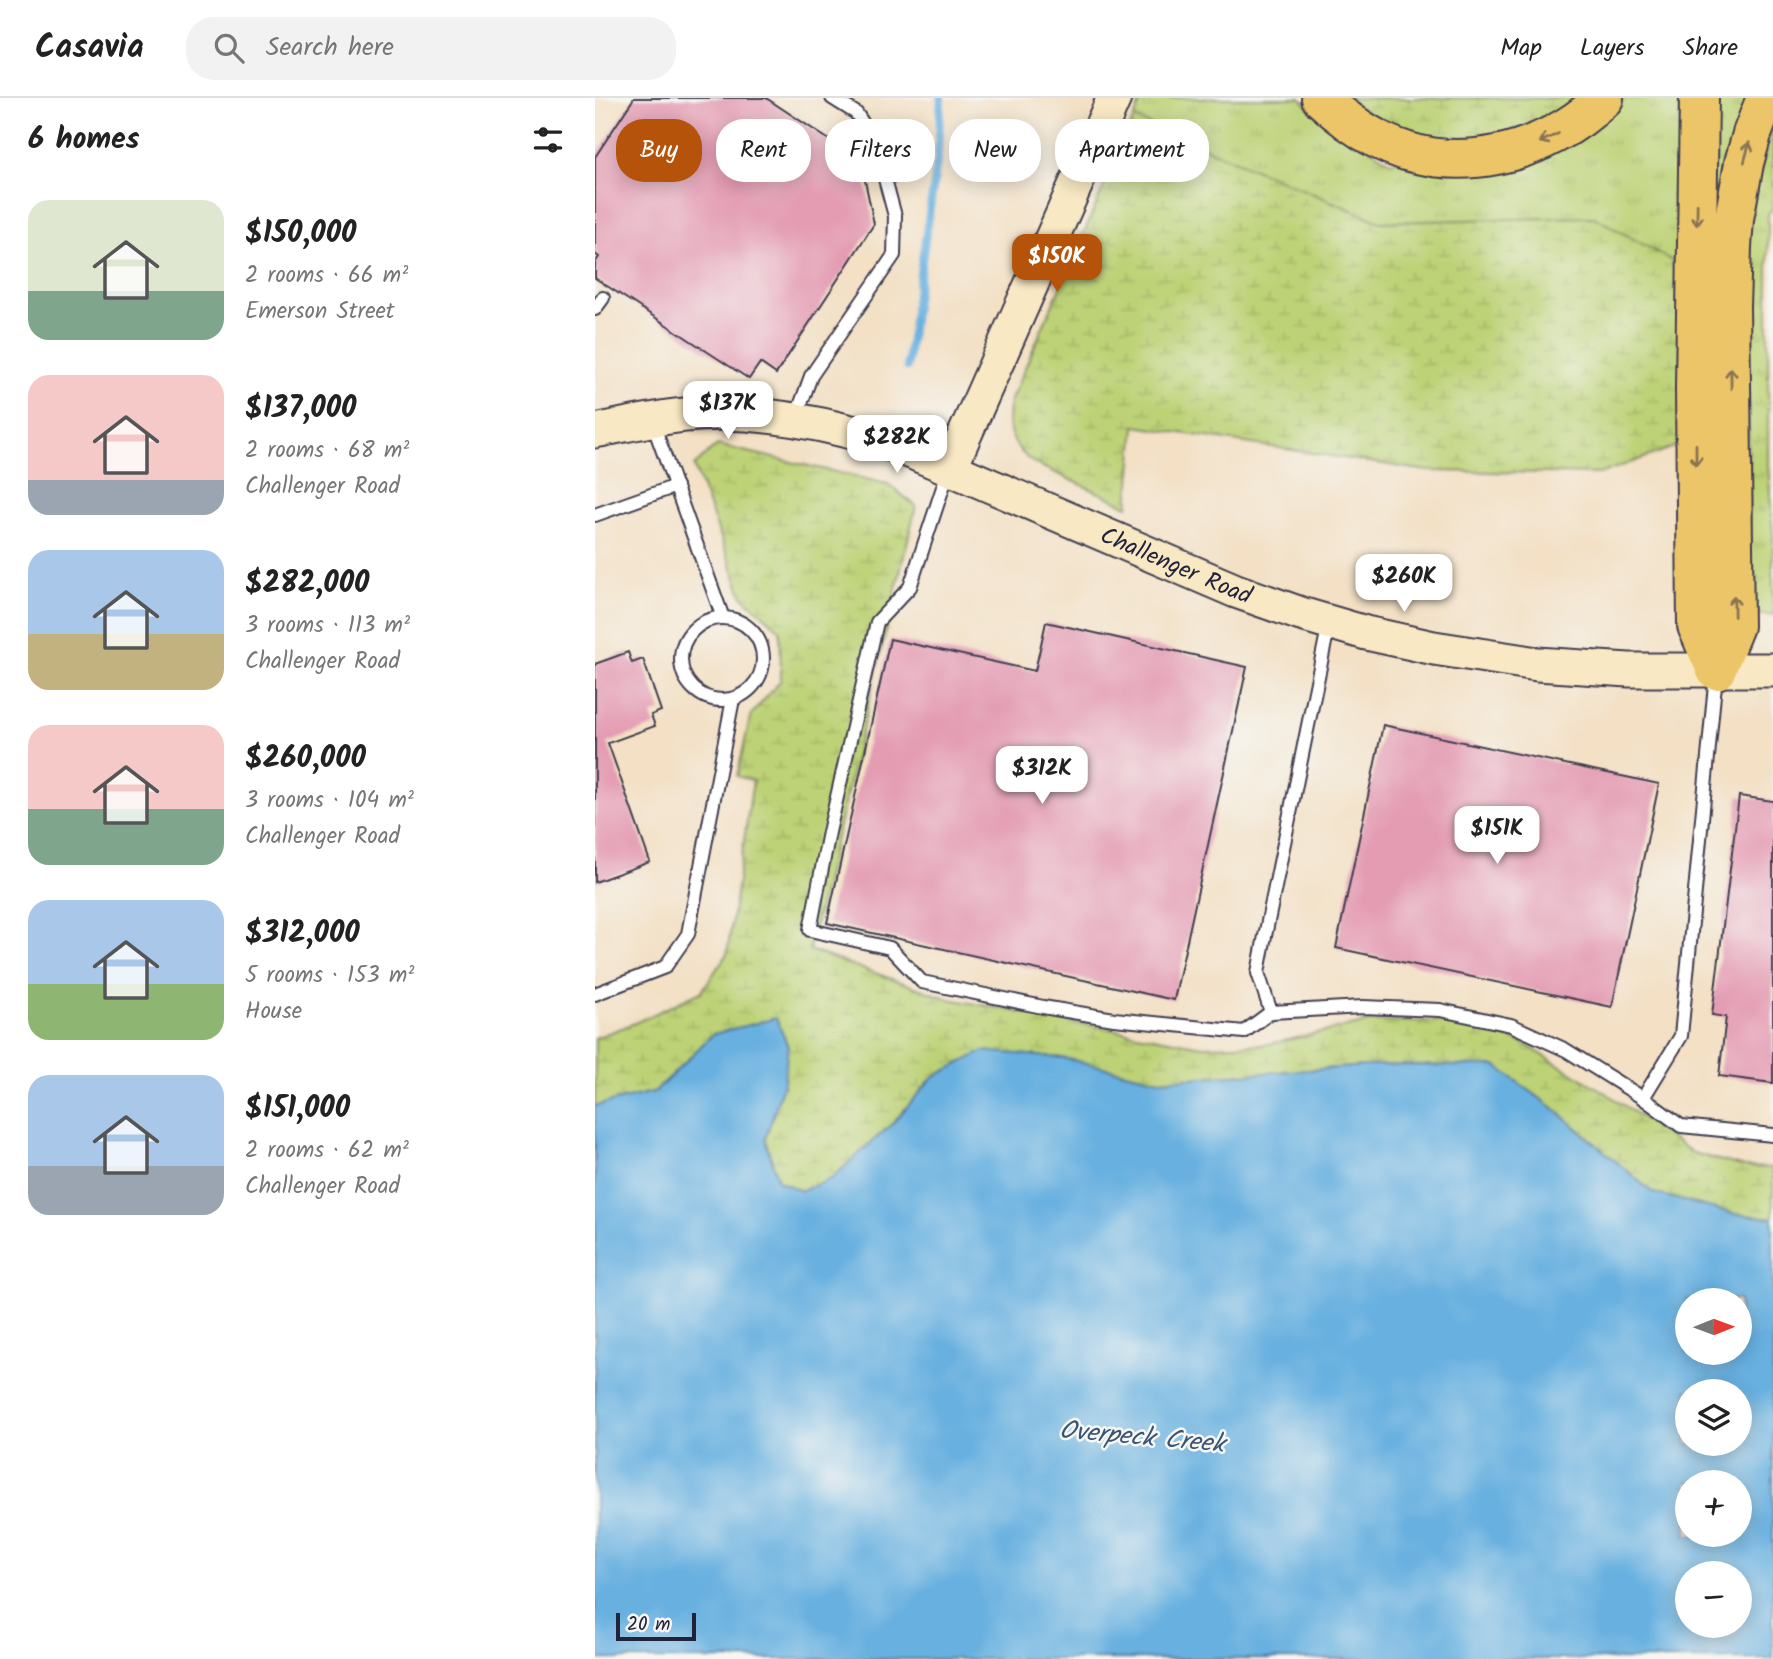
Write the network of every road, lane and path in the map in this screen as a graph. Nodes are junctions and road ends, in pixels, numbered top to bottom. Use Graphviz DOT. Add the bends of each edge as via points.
graph roads {
  1 [pos="832,98"];
  2 [pos="1114,98"];
  3 [pos="1321,98"];
  4 [pos="1604,98"];
  5 [pos="1699,98"];
  6 [pos="1766,98"];
  7 [pos="652,420"];
  8 [pos="795,420"];
  9 [pos="595,431"];
  10 [pos="950,468"];
  11 [pos="676,486"];
  12 [pos="595,515"];
  13 [pos="723,618"];
  14 [pos="1329,623"];
  15 [pos="1716,670"];
  16 [pos="1773,670"];
  17 [pos="733,699"];
  18 [pos="595,994"];
  19 [pos="1271,1012"];
  20 [pos="1643,1098"];
  21 [pos="1773,1135"];
  1 -- 8 [label="lane" via="856,113 875,142 895,216 894,256 811,376"];
  2 -- 10 [label="main road"];
  4 -- 3 [label="highway, one-way" via="1577,122 1541,142 1472,159 1435,157 1396,147 1339,115"];
  5 -- 15 [label="highway, one-way" via="1697,626"];
  15 -- 6 [label="highway, one-way" via="1734,626 1730,305 1734,219 1744,163"];
  7 -- 8 [label="main road, Challenger Road" via="723,414"];
  7 -- 9 [label="main road, Challenger Road"];
  7 -- 11 [label="lane"];
  8 -- 10 [label="main road, Challenger Road" via="879,439"];
  10 -- 14 [label="main road, Challenger Road" via="1236,591"];
  10 -- 19 [label="lane" via="910,587 877,622 810,930 890,948 922,982 1043,1007 1244,1032"];
  11 -- 12 [label="lane"];
  11 -- 13 [label="lane"];
  13 -- 17 [label="lane" via="748,628 762,652 758,679 750,690"];
  13 -- 17 [label="lane" via="692,630 683,647 681,667 699,694 717,701"];
  14 -- 15 [label="main road, Challenger Road" via="1422,646 1537,664"];
  14 -- 19 [label="lane" via="1258,973"];
  15 -- 16 [label="main road, Challenger Road"];
  15 -- 20 [label="lane" via="1681,1036"];
  17 -- 18 [label="lane" via="688,934 665,967"];
  19 -- 20 [label="lane" via="1363,1007 1440,1010 1511,1025 1566,1050"];
  20 -- 21 [label="lane" via="1681,1126"];
}
